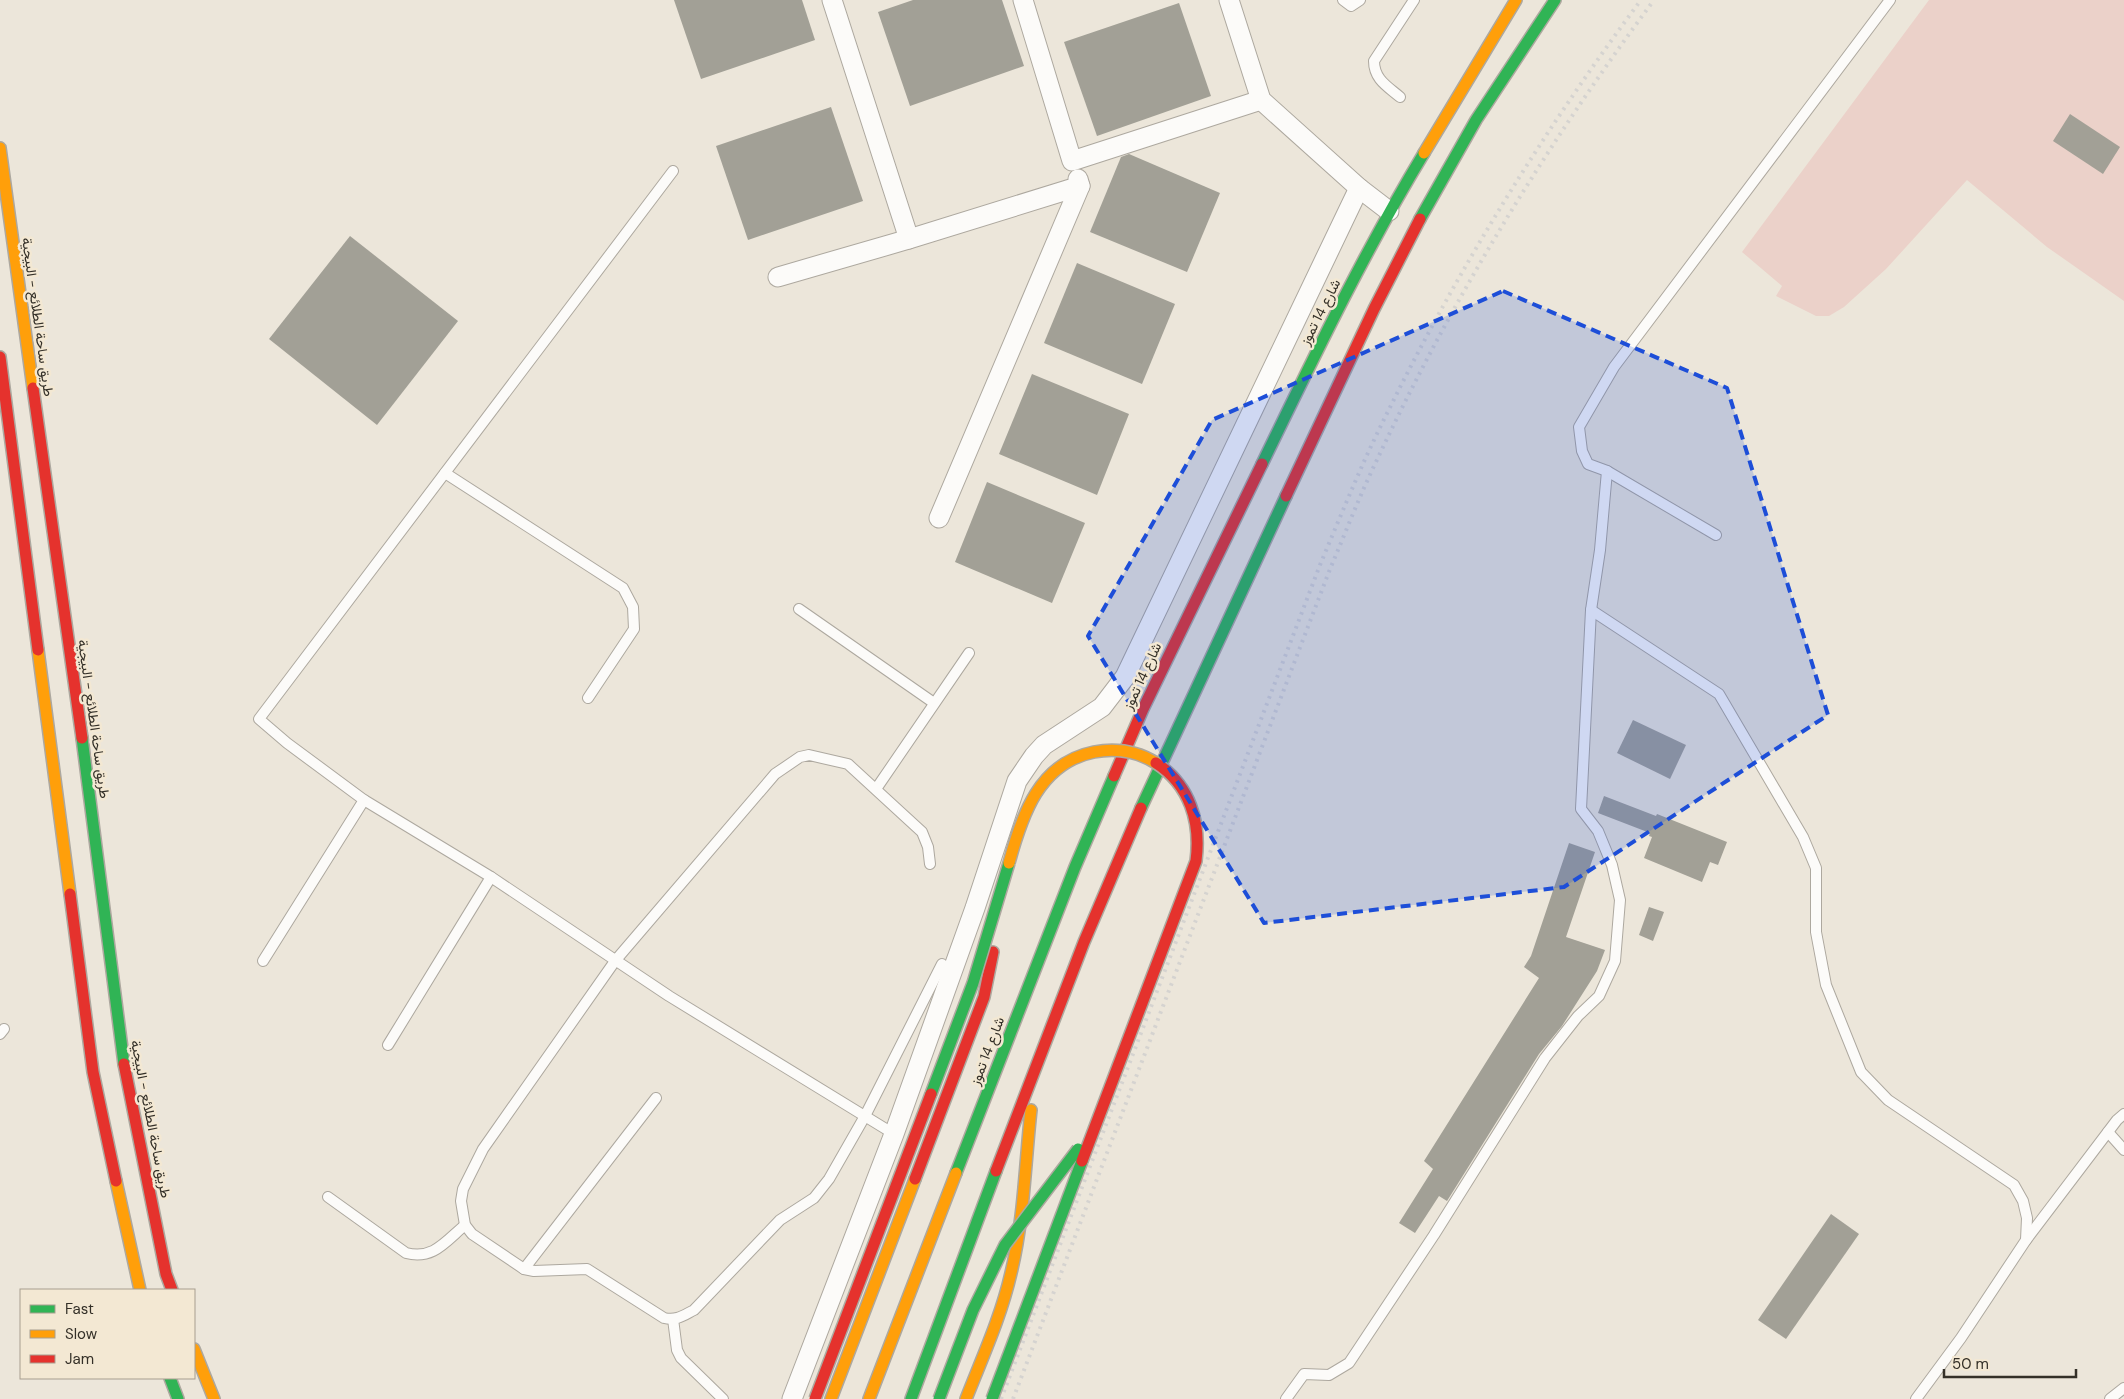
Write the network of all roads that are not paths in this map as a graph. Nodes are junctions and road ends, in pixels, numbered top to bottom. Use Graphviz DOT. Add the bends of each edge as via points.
graph roads {
  1 [pos="832,0"];
  2 [pos="1022,0"];
  3 [pos="1229,0"];
  4 [pos="1343,0"];
  5 [pos="1360,0"];
  6 [pos="1414,0"];
  7 [pos="1516,0"];
  8 [pos="1555,0"];
  9 [pos="1890,0"];
  10 [pos="1400,97"];
  11 [pos="1261,100"];
  12 [pos="0,148"];
  13 [pos="1072,161"];
  14 [pos="673,171"];
  15 [pos="1080,186"];
  16 [pos="1359,188"];
  17 [pos="1389,211"];
  18 [pos="909,240"];
  19 [pos="778,277"];
  20 [pos="0,357"];
  21 [pos="1606,471"];
  22 [pos="445,473"];
  23 [pos="939,518"];
  24 [pos="1716,535"];
  25 [pos="799,609"];
  26 [pos="1591,610"];
  27 [pos="969,653"];
  28 [pos="588,698"];
  29 [pos="934,703"];
  30 [pos="876,789"];
  31 [pos="364,800"];
  32 [pos="1010,857"];
  33 [pos="930,864"];
  34 [pos="1075,867"];
  35 [pos="491,877"];
  36 [pos="263,961"];
  37 [pos="615,961"];
  38 [pos="942,964"];
  39 [pos="1024,964"];
  40 [pos="388,1045"];
  41 [pos="1045,1045"];
  42 [pos="1111,1087"];
  43 [pos="656,1098"];
  44 [pos="2124,1114"];
  45 [pos="865,1116"];
  46 [pos="2108,1132"];
  47 [pos="894,1134"];
  48 [pos="2124,1150"];
  49 [pos="328,1198"];
  50 [pos="465,1225"];
  51 [pos="2026,1240"];
  52 [pos="524,1269"];
  53 [pos="140,1289"];
  54 [pos="172,1289"];
  55 [pos="673,1319"];
  56 [pos="195,1352"];
  57 [pos="170,1379"];
  58 [pos="2124,1388"];
  59 [pos="178,1399"];
  60 [pos="214,1399"];
  61 [pos="723,1399"];
  62 [pos="792,1399"];
  63 [pos="815,1399"];
  64 [pos="831,1399"];
  65 [pos="869,1399"];
  66 [pos="911,1399"];
  67 [pos="939,1399"];
  68 [pos="966,1399"];
  69 [pos="992,1399"];
  70 [pos="1286,1399"];
  71 [pos="1916,1399"];
  72 [pos="2110,1399"];
  1 -- 18 [label="street"];
  2 -- 13 [label="street"];
  3 -- 11 [label="street"];
  4 -- 5 [label="lane" via="1351,6"];
  6 -- 10 [label="lane" via="1374,61 1377,77"];
  7 -- 17 [label="main road, شارع 14 تموز"];
  8 -- 41 [label="main road" via="1490,94 1452,158 1369,316 1178,724 1085,941"];
  9 -- 21 [label="lane" via="1614,367 1579,426 1582,451 1588,464"];
  11 -- 13 [label="street"];
  11 -- 16 [label="street"];
  12 -- 54 [label="main road, طريق ساحة الطلائع - البيجية" via="124,1065"];
  13 -- 15 [label="street"];
  14 -- 22 [label="lane"];
  15 -- 18 [label="street"];
  15 -- 23 [label="street"];
  16 -- 17 [label="street"];
  16 -- 47 [label="street" via="1125,677 1102,707 1044,745 1017,781"];
  17 -- 34 [label="main road, شارع 14 تموز" via="1287,410 1143,709"];
  18 -- 19 [label="street"];
  20 -- 53 [label="main road" via="93,1072"];
  21 -- 24 [label="lane"];
  21 -- 26 [label="lane" via="1601,542"];
  22 -- 28 [label="lane" via="623,588 633,607 634,629"];
  22 -- 31 [label="lane" via="259,719"];
  25 -- 29 [label="lane"];
  26 -- 51 [label="lane" via="1719,694 1803,837 1816,868 1816,932 1826,985 1861,1072 1888,1100 2014,1185 2023,1201 2027,1218"];
  26 -- 70 [label="lane" via="1581,809 1598,831 1612,865 1620,900 1615,961 1600,996 1578,1016 1545,1058 1349,1363 1329,1375 1304,1374"];
  27 -- 29 [label="lane"];
  29 -- 30 [label="lane"];
  30 -- 33 [label="lane" via="922,832"];
  30 -- 37 [label="lane" via="848,764 809,755 790,762 775,774"];
  31 -- 35 [label="lane"];
  31 -- 36 [label="lane"];
  32 -- 42 [label="main road, bridge" via="1037,787 1063,763 1096,751 1131,752 1162,767 1176,779 1194,809 1198,826 1196,861"];
  32 -- 63 [label="main road, bridge" via="972,983"];
  32 -- 64 [label="main road, bridge" via="984,997"];
  34 -- 39 [label="main road" via="1051,920"];
  34 -- 65 [label="main road, شارع 14 تموز"];
  35 -- 37 [label="lane"];
  35 -- 40 [label="lane"];
  37 -- 45 [label="lane"];
  37 -- 50 [label="lane" via="483,1149 463,1189 461,1202"];
  38 -- 45 [label="lane"];
  41 -- 66 [label="main road"];
  41 -- 68 [label="main road" via="1033,1094 1019,1235 1011,1274"];
  42 -- 67 [label="main road, bridge" via="1090,1132 1005,1246 973,1310"];
  42 -- 69 [label="main road, bridge"];
  43 -- 52 [label="lane"];
  44 -- 46 [label="lane"];
  45 -- 47 [label="lane"];
  45 -- 55 [label="lane" via="814,1198 780,1220 694,1310"];
  46 -- 48 [label="lane"];
  46 -- 51 [label="lane"];
  47 -- 62 [label="street"];
  49 -- 50 [label="lane" via="406,1253 417,1256 432,1253"];
  50 -- 52 [label="lane" via="472,1234"];
  51 -- 71 [label="lane"];
  52 -- 55 [label="lane" via="587,1269 664,1318"];
  55 -- 61 [label="lane" via="681,1358"];
  56 -- 60 [label="main road"];
  57 -- 59 [label="main road"];
  58 -- 72 [label="lane"];
}
